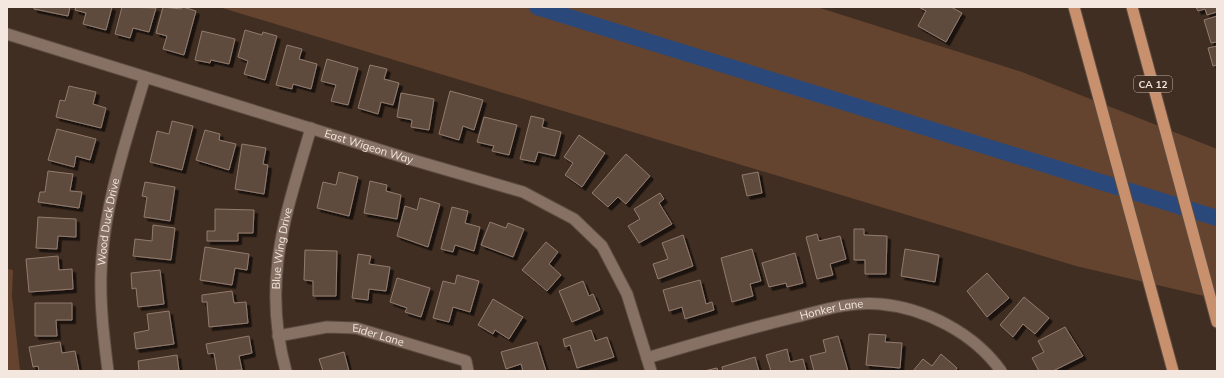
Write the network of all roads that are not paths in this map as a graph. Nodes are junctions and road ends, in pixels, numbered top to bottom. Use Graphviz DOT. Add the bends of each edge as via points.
graph roads {
  1 [pos="1074,7"];
  2 [pos="1132,7"];
  3 [pos="7,34"];
  4 [pos="145,77"];
  5 [pos="310,128"];
  6 [pos="1217,322"];
  7 [pos="278,336"];
  8 [pos="647,358"];
  9 [pos="108,371"];
  10 [pos="286,371"];
  11 [pos="468,371"];
  12 [pos="651,371"];
  13 [pos="1001,371"];
  14 [pos="1173,371"];
  1 -- 14 [label="highway"];
  2 -- 6 [label="highway, CA 12"];
  3 -- 4 [label="street, East Wigeon Way"];
  4 -- 5 [label="street, East Wigeon Way"];
  4 -- 9 [label="street, Wood Duck Drive" via="110,203 104,235 102,323"];
  5 -- 7 [label="street, Blue Wing Drive" via="282,229 276,264"];
  5 -- 8 [label="street, East Wigeon Way" via="523,192 574,219 602,246 627,294"];
  7 -- 10 [label="street, Blue Wing Drive"];
  7 -- 11 [label="street, Eider Lane" via="327,328 356,328 466,361"];
  8 -- 12 [label="street, East Wigeon Way"];
  8 -- 13 [label="street, Honker Lane" via="731,333 831,308 880,304 909,310 939,321 968,338"];
}
